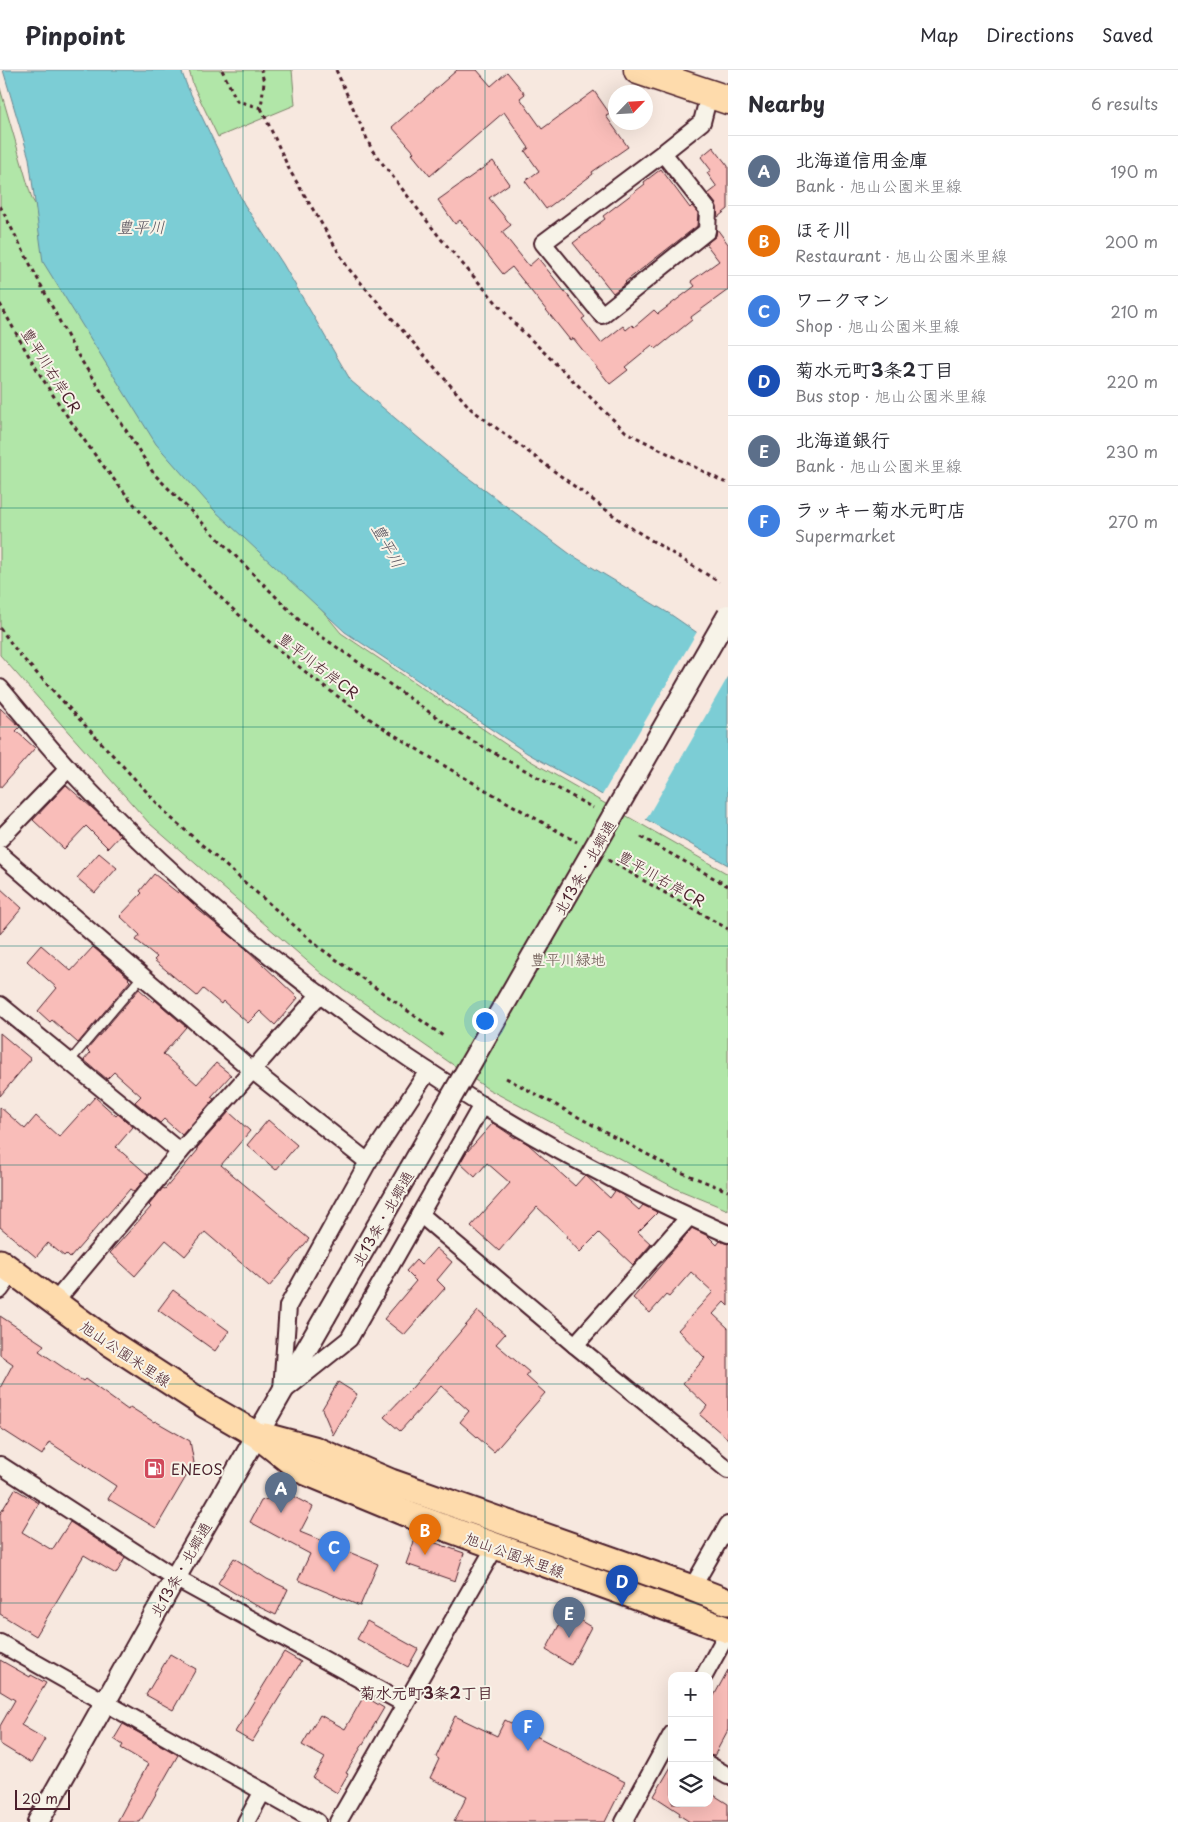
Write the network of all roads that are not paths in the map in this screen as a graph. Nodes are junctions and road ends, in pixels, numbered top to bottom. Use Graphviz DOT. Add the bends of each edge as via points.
graph roads {
  1 [pos="638,70"];
  2 [pos="719,97"];
  3 [pos="663,154"];
  4 [pos="728,615"];
  5 [pos="0,688"];
  6 [pos="69,768"];
  7 [pos="0,840"];
  8 [pos="0,854"];
  9 [pos="142,975"];
  10 [pos="320,994"];
  11 [pos="0,1005"];
  12 [pos="70,1061"];
  13 [pos="253,1071"];
  14 [pos="428,1071"];
  15 [pos="482,1105"];
  16 [pos="180,1152"];
  17 [pos="368,1162"];
  18 [pos="420,1214"];
  19 [pos="689,1217"];
  20 [pos="728,1234"];
  21 [pos="4,1275"];
  22 [pos="54,1303"];
  23 [pos="575,1345"];
  24 [pos="282,1392"];
  25 [pos="257,1435"];
  26 [pos="0,1464"];
  27 [pos="728,1470"];
  28 [pos="728,1526"];
  29 [pos="495,1546"];
  30 [pos="175,1578"];
  31 [pos="692,1588"];
  32 [pos="728,1602"];
  33 [pos="728,1631"];
  34 [pos="0,1643"];
  35 [pos="706,1672"];
  36 [pos="105,1702"];
  37 [pos="405,1704"];
  38 [pos="668,1744"];
  39 [pos="713,1767"];
  40 [pos="728,1776"];
  41 [pos="263,1791"];
  42 [pos="38,1822"];
  43 [pos="246,1822"];
  44 [pos="317,1822"];
  45 [pos="338,1822"];
  46 [pos="624,1822"];
  1 -- 2 [label="highway"];
  2 -- 3 [label="street" via="702,122"];
  3 -- 3 [label="street" via="543,243 602,315 707,231 708,210"];
  4 -- 24 [label="street, 北13条・北郷通, bridge"];
  5 -- 6 [label="street"];
  6 -- 7 [label="street"];
  6 -- 10 [label="street" via="152,852 215,909"];
  8 -- 9 [label="street"];
  9 -- 12 [label="lane"];
  9 -- 13 [label="street"];
  10 -- 13 [label="street"];
  10 -- 14 [label="street"];
  11 -- 12 [label="street"];
  12 -- 16 [label="street"];
  13 -- 16 [label="street"];
  13 -- 17 [label="street"];
  14 -- 15 [label="street"];
  14 -- 17 [label="street"];
  15 -- 18 [label="street"];
  15 -- 19 [label="street" via="573,1158"];
  16 -- 22 [label="street"];
  17 -- 24 [label="street" via="288,1306"];
  18 -- 23 [label="street"];
  18 -- 24 [label="street" via="350,1339"];
  19 -- 20 [label="street"];
  19 -- 23 [label="street"];
  21 -- 22 [label="main road, 旭山公園米里線"];
  22 -- 25 [label="main road, 旭山公園米里線" via="184,1392"];
  23 -- 27 [label="street"];
  24 -- 25 [label="street, 北13条・北郷通"];
  25 -- 29 [label="main road, 旭山公園米里線" via="301,1470"];
  25 -- 30 [label="street, 北13条・北郷通"];
  25 -- 31 [label="main road, 旭山公園米里線" via="314,1449 391,1482"];
  26 -- 30 [label="street"];
  28 -- 31 [label="street"];
  29 -- 33 [label="main road, 旭山公園米里線"];
  29 -- 37 [label="street"];
  30 -- 36 [label="street, 北13条・北郷通"];
  30 -- 37 [label="street"];
  31 -- 32 [label="main road, 旭山公園米里線"];
  33 -- 35 [label="street"];
  34 -- 36 [label="street"];
  36 -- 41 [label="street"];
  36 -- 42 [label="street, 北13条・北郷通"];
  37 -- 45 [label="street"];
  38 -- 46 [label="street"];
  39 -- 40 [label="street"];
  41 -- 43 [label="street"];
  41 -- 44 [label="street"];
}
